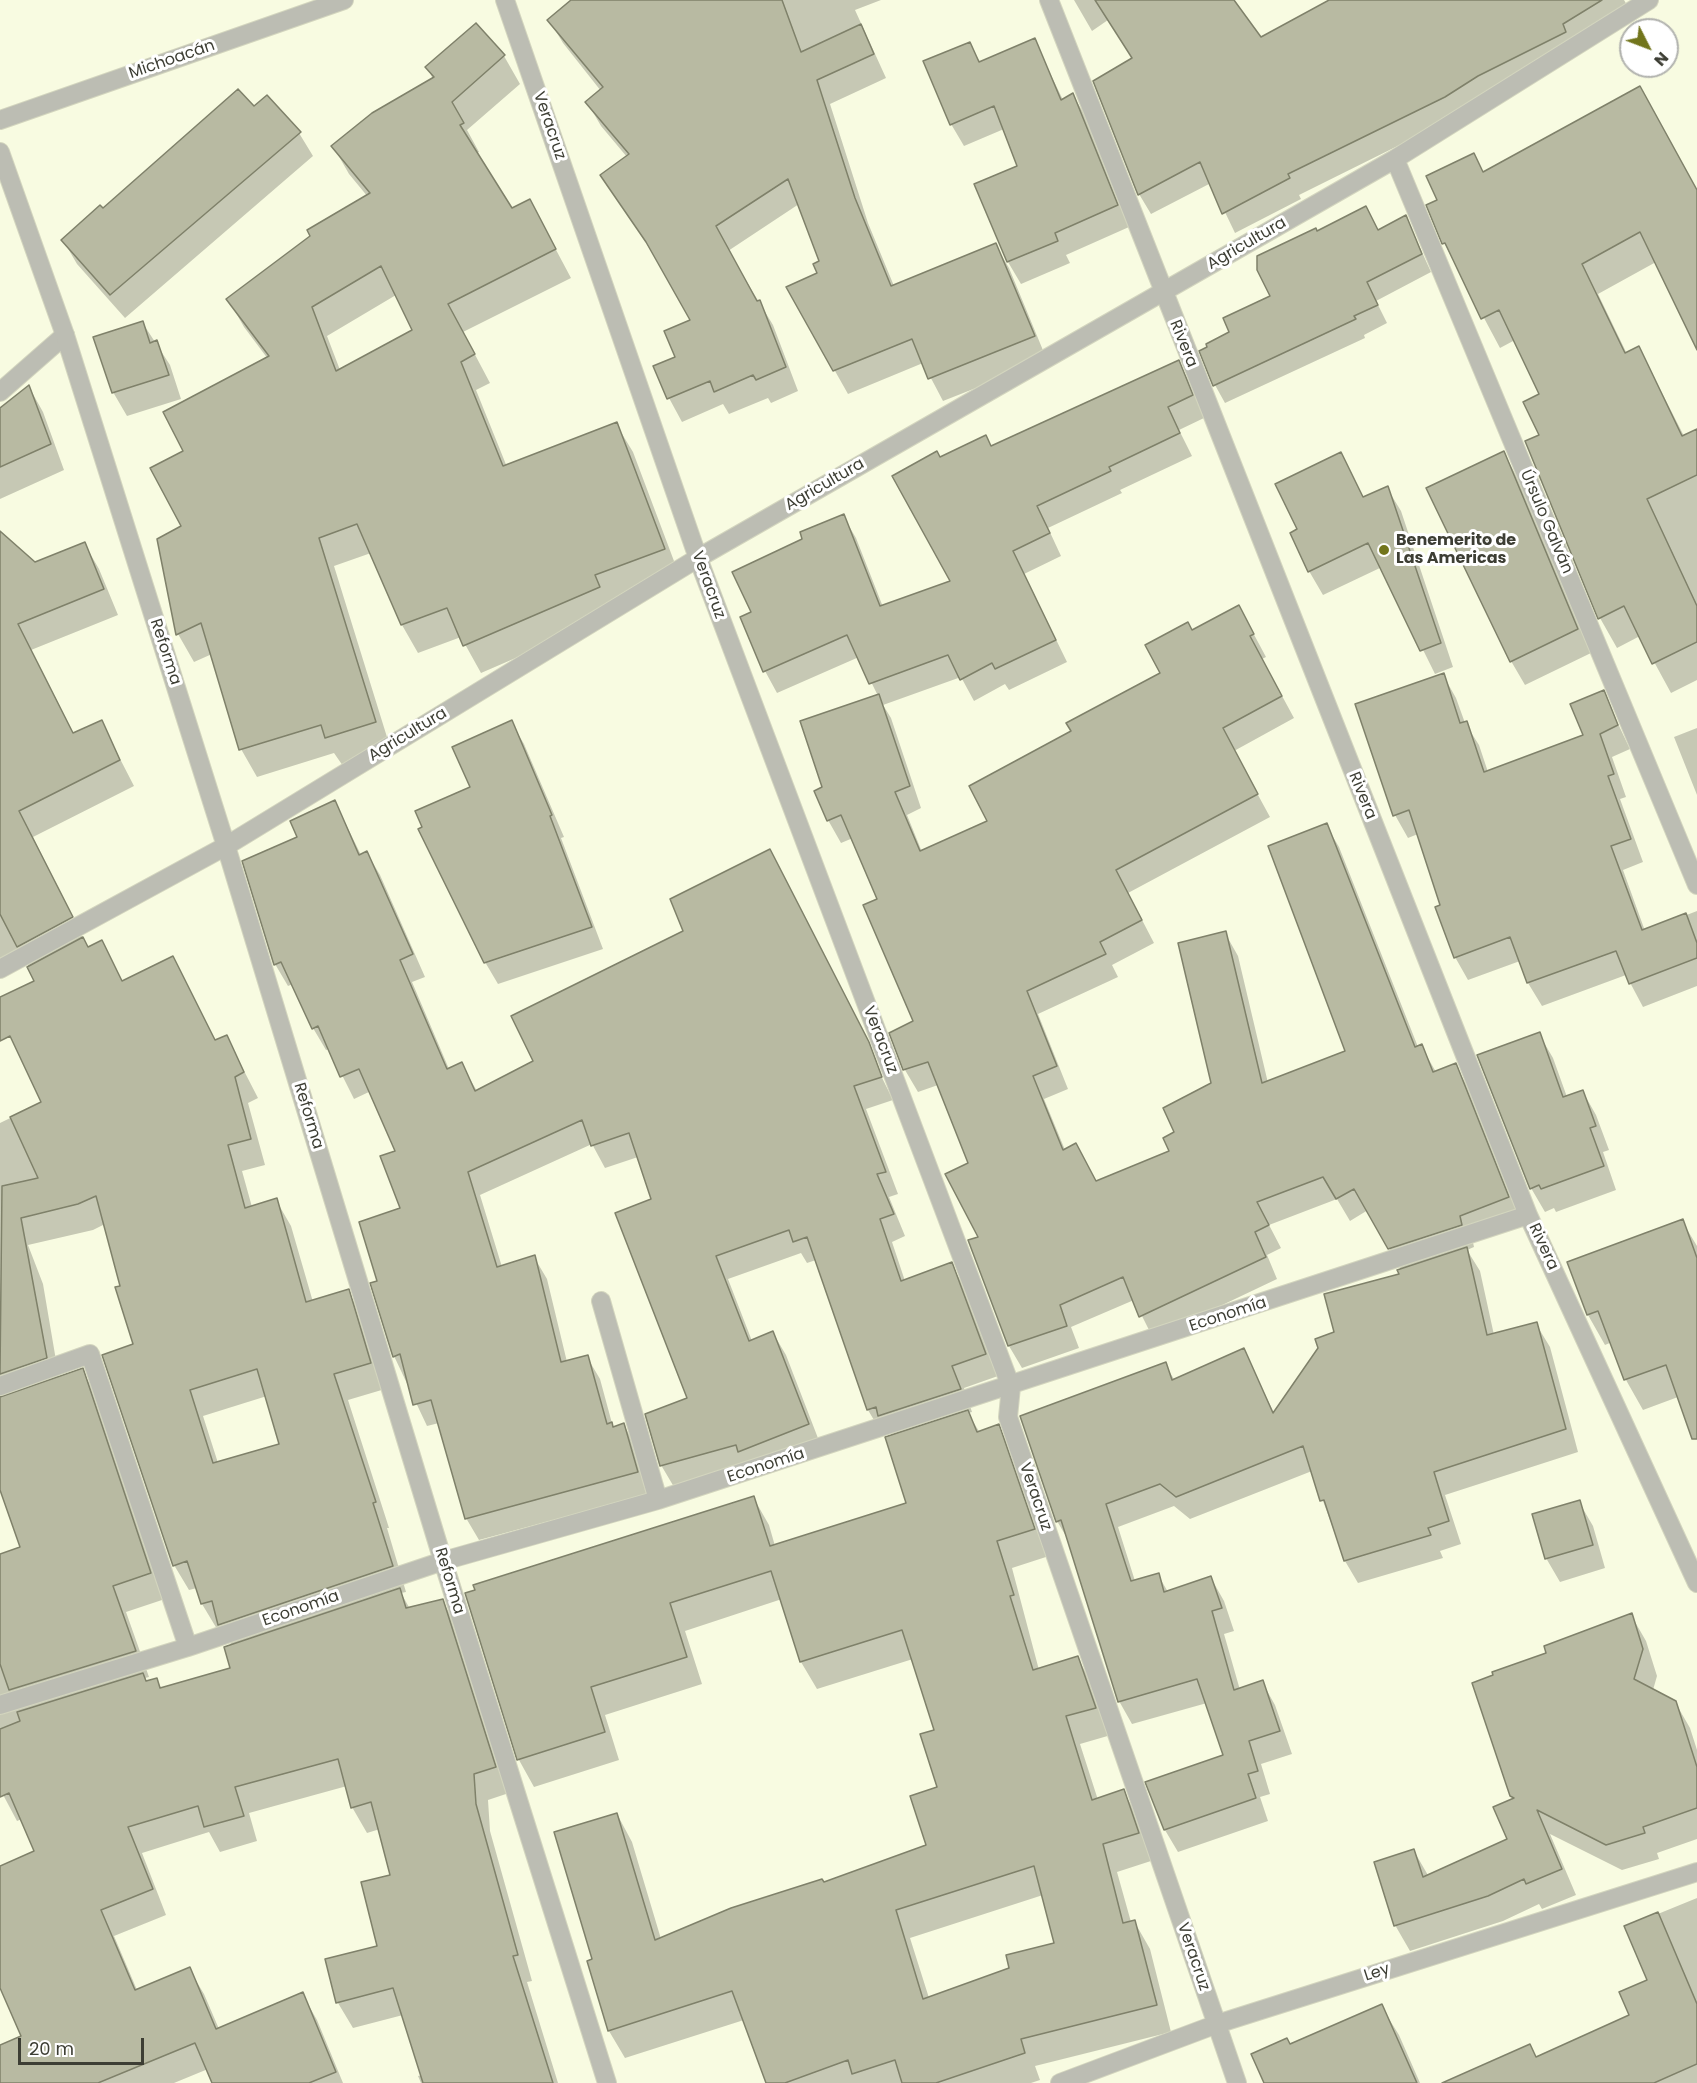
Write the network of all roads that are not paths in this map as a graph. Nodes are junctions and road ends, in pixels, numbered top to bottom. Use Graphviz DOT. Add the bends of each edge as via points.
graph roads {
  1 [pos="344,0"];
  2 [pos="505,0"];
  3 [pos="1049,0"];
  4 [pos="1650,0"];
  5 [pos="0,120"];
  6 [pos="0,152"];
  7 [pos="1395,159"];
  8 [pos="1162,293"];
  9 [pos="65,335"];
  10 [pos="0,392"];
  11 [pos="698,558"];
  12 [pos="226,846"];
  13 [pos="1697,885"];
  14 [pos="0,969"];
  15 [pos="1528,1215"];
  16 [pos="601,1300"];
  17 [pos="0,1386"];
  18 [pos="1011,1387"];
  19 [pos="658,1500"];
  20 [pos="442,1561"];
  21 [pos="1697,1583"];
  22 [pos="188,1647"];
  23 [pos="0,1705"];
  24 [pos="1697,1872"];
  25 [pos="1217,2024"];
  26 [pos="607,2083"];
  27 [pos="1060,2083"];
  28 [pos="1236,2083"];
  1 -- 5 [label="street, Michoacán"];
  2 -- 11 [label="street, Veracruz"];
  3 -- 8 [label="street, Rivera"];
  4 -- 7 [label="street, Agricultura"];
  6 -- 9 [label="street, Reforma"];
  7 -- 8 [label="street, Agricultura"];
  7 -- 13 [label="street, Úrsulo Galván"];
  8 -- 11 [label="street, Agricultura"];
  8 -- 15 [label="street, Rivera"];
  9 -- 10 [label="street"];
  9 -- 12 [label="street, Reforma"];
  11 -- 12 [label="street, Agricultura"];
  11 -- 18 [label="street, Veracruz"];
  12 -- 14 [label="street, Agricultura"];
  12 -- 20 [label="street, Reforma"];
  15 -- 18 [label="street, Economía"];
  15 -- 21 [label="street, Rivera"];
  16 -- 19 [label="street"];
  17 -- 22 [label="street" via="90,1354"];
  18 -- 19 [label="street, Economía"];
  18 -- 25 [label="street, Veracruz" via="1008,1417"];
  19 -- 20 [label="street, Economía"];
  20 -- 22 [label="street, Economía"];
  20 -- 26 [label="street, Reforma"];
  22 -- 23 [label="street, Economía"];
  24 -- 25 [label="street, Ley"];
  25 -- 27 [label="street, Ley"];
  25 -- 28 [label="street, Veracruz"];
}
